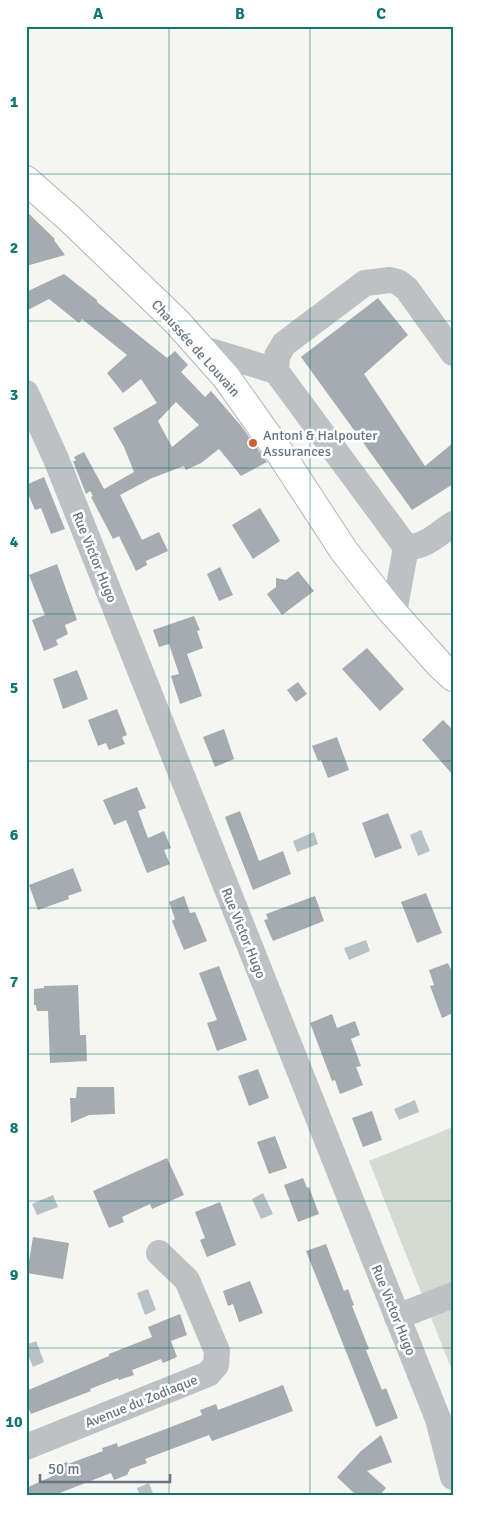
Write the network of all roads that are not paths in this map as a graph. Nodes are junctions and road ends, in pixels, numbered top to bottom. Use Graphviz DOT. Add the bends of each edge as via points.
graph roads {
  1 [pos="26,180"];
  2 [pos="200,348"];
  3 [pos="453,353"];
  4 [pos="276,371"];
  5 [pos="26,393"];
  6 [pos="453,524"];
  7 [pos="406,547"];
  8 [pos="394,613"];
  9 [pos="453,677"];
  10 [pos="159,1253"];
  11 [pos="453,1295"];
  12 [pos="397,1317"];
  13 [pos="26,1447"];
  14 [pos="453,1477"];
  1 -- 2 [label="main road, Chaussée de Louvain" via="177,322"];
  2 -- 4 [label="street"];
  2 -- 8 [label="main road, Chaussée de Louvain" via="226,377 344,551"];
  3 -- 4 [label="street" via="407,289 398,282 378,280 365,283 284,344 276,356"];
  4 -- 7 [label="street"];
  5 -- 12 [label="street, Rue Victor Hugo" via="60,469"];
  6 -- 7 [label="street" via="423,545"];
  7 -- 8 [label="street"];
  8 -- 9 [label="main road, Chaussée de Louvain"];
  10 -- 13 [label="street, Avenue du Zodiaque" via="187,1280 217,1351 216,1365 208,1374"];
  11 -- 12 [label="street"];
  12 -- 14 [label="street, Rue Victor Hugo" via="438,1419"];
}
